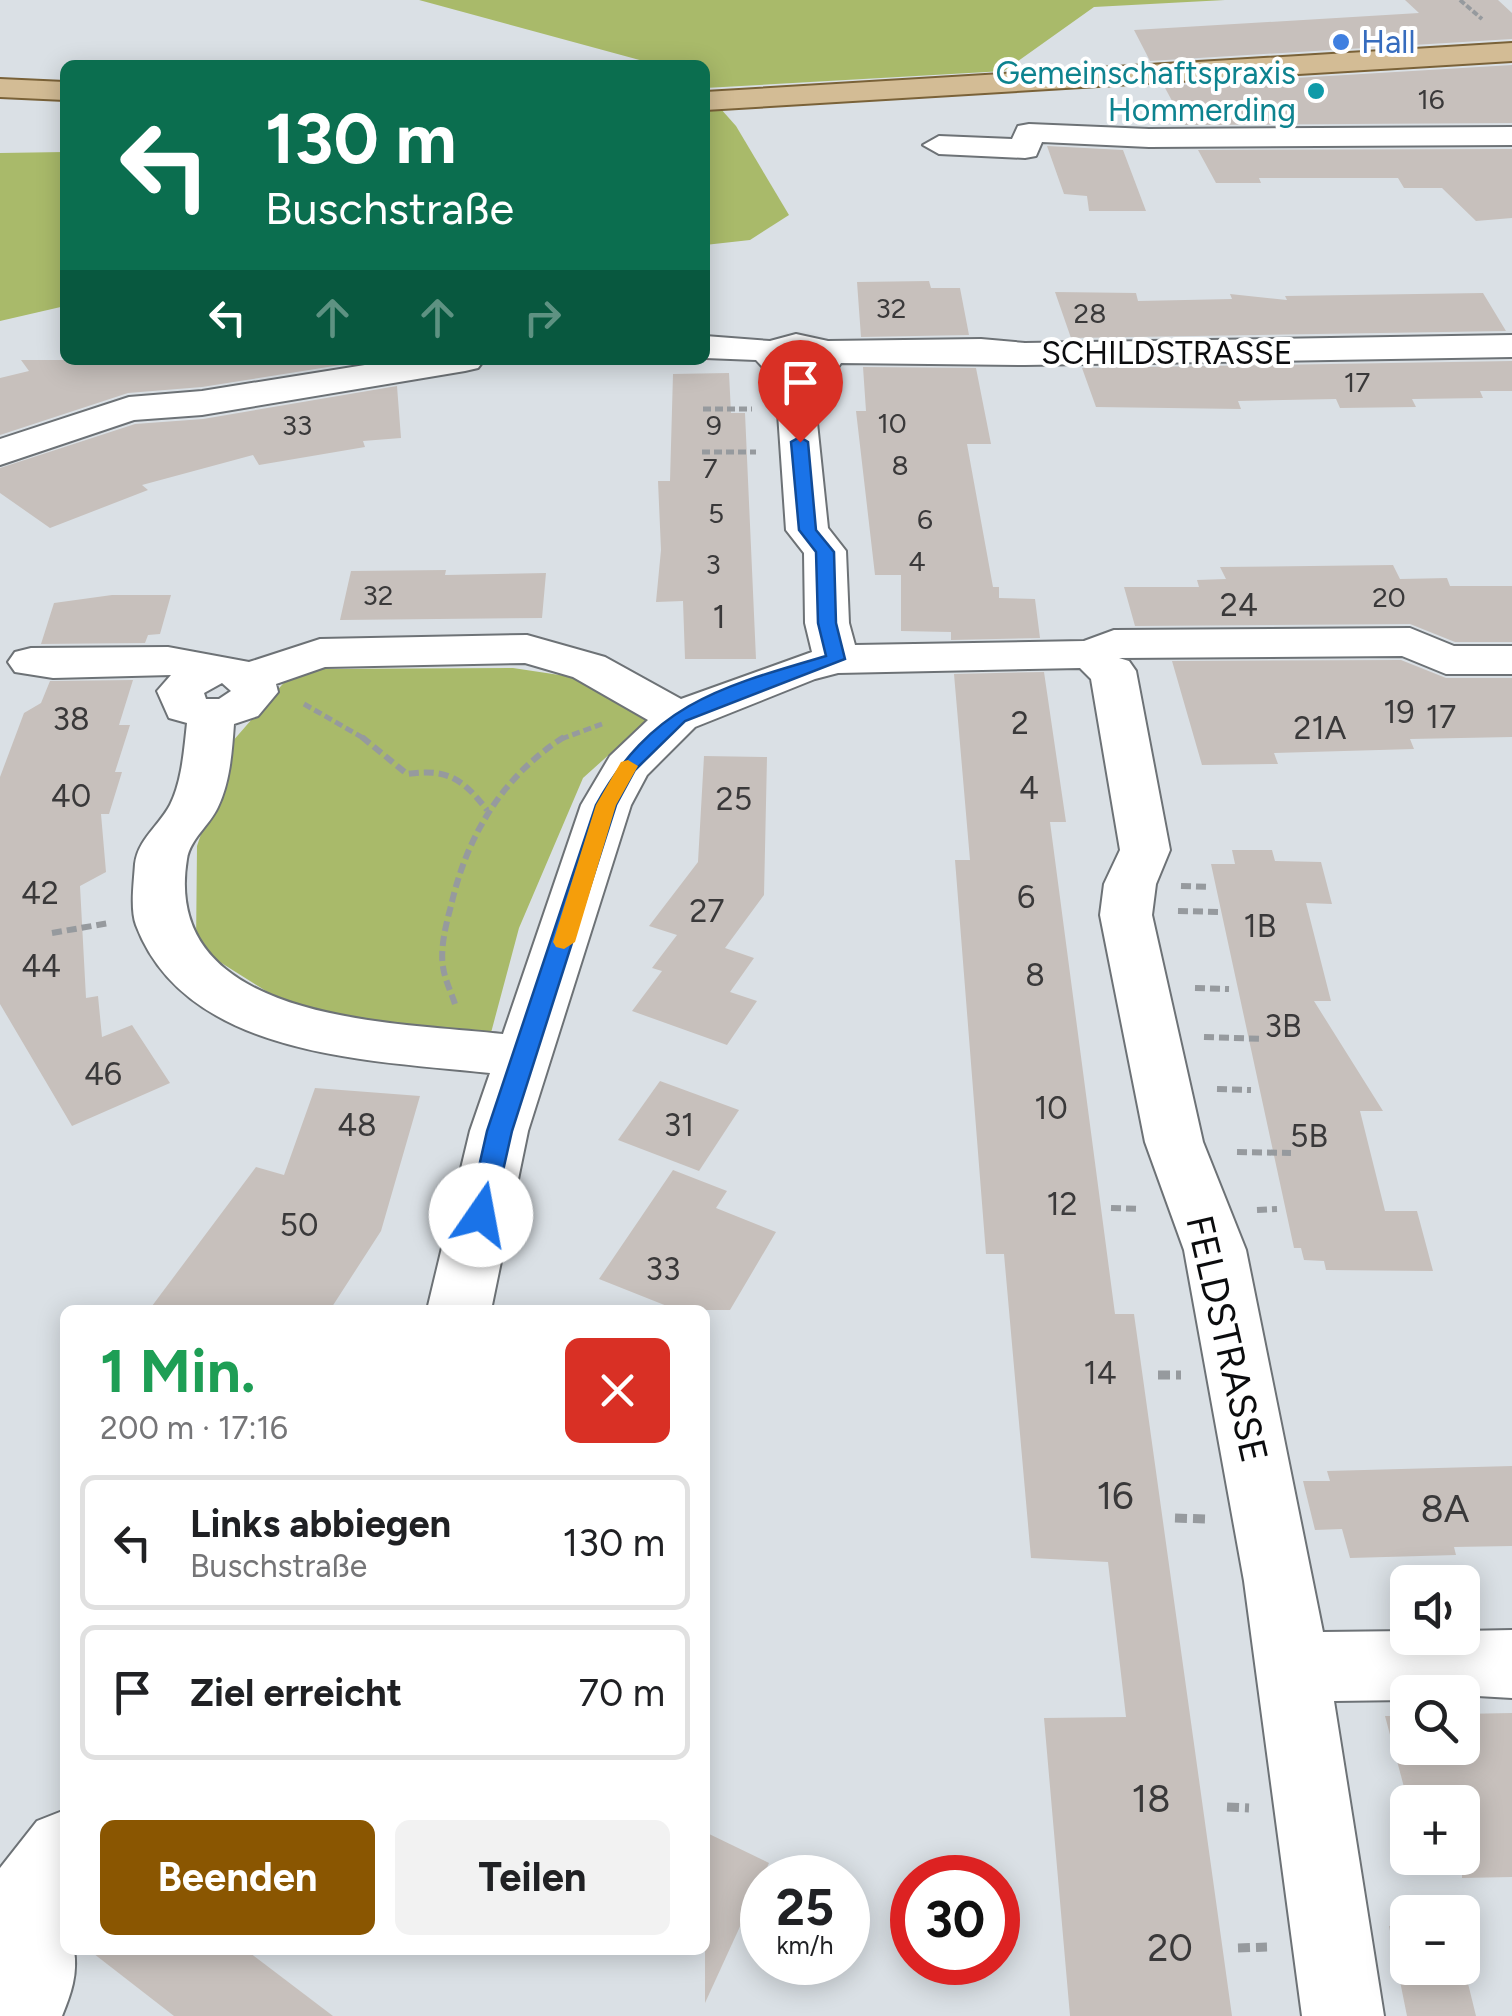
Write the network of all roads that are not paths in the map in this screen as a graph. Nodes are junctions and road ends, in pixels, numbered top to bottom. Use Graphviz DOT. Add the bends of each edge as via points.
graph roads {
  1 [pos="1512,52"];
  2 [pos="0,88"];
  3 [pos="60,91"];
  4 [pos="710,101"];
  5 [pos="1512,136"];
  6 [pos="939,146"];
  7 [pos="1512,346"];
  8 [pos="710,347"];
  9 [pos="799,358"];
  10 [pos="434,365"];
  11 [pos="0,453"];
  12 [pos="1117,654"];
  13 [pos="836,659"];
  14 [pos="1512,660"];
  15 [pos="31,662"];
  16 [pos="232,686"];
  17 [pos="678,717"];
  18 [pos="525,1057"];
  19 [pos="460,1305"];
  20 [pos="1512,1664"];
  21 [pos="1292,1667"];
  22 [pos="60,1854"];
  23 [pos="6,1912"];
  24 [pos="19,2016"];
  25 [pos="1343,2016"];
  1 -- 4 [label="main road"];
  2 -- 3 [label="main road"];
  5 -- 6 [label="street" via="1029,133 1024,148"];
  7 -- 9 [label="street, SCHILDSTRASSE"];
  8 -- 9 [label="street, SCHILDSTRASSE"];
  9 -- 13 [label="street" via="807,530 825,552 827,623"];
  10 -- 11 [label="street" via="202,403 182,398 71,426"];
  12 -- 13 [label="street"];
  12 -- 14 [label="street" via="1410,642 1446,660"];
  12 -- 21 [label="street, FELDSTRASSE" via="1146,850 1130,884 1129,931 1174,1142 1214,1250"];
  13 -- 17 [label="street"];
  15 -- 16 [label="street" via="188,660"];
  16 -- 17 [label="street" via="320,652 527,650 589,667"];
  16 -- 18 [label="street" via="189,816 172,830 161,860 157,899 172,951 242,1010 291,1026"];
  17 -- 18 [label="street" via="627,767 606,805"];
  18 -- 19 [label="street" via="500,1131"];
  20 -- 21 [label="street"];
  21 -- 25 [label="street, FELDSTRASSE"];
  22 -- 23 [label="street"];
  23 -- 24 [label="street" via="31,1937 36,1968"];
}
